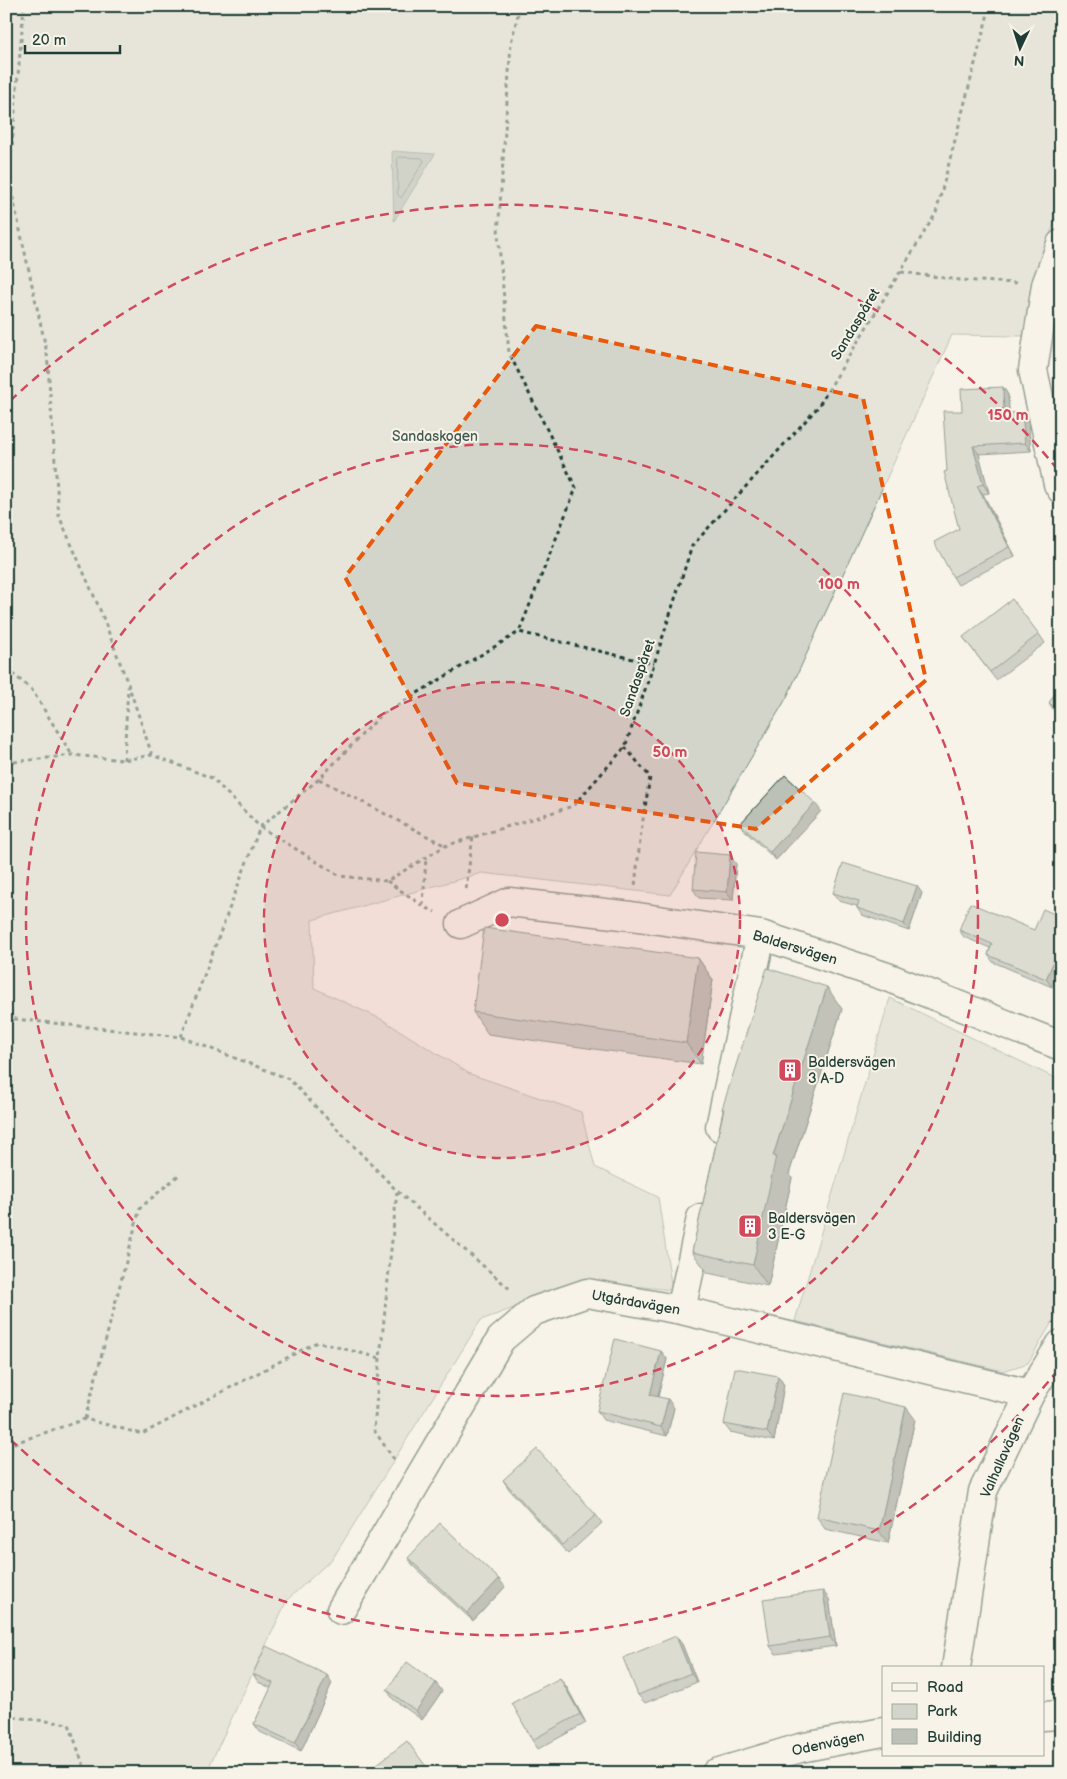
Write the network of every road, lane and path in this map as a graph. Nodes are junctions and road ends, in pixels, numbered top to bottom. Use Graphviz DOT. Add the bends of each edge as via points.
graph roads {
  1 [pos="24,6"];
  2 [pos="520,6"];
  3 [pos="990,6"];
  4 [pos="1061,244"];
  5 [pos="901,272"];
  6 [pos="1046,285"];
  7 [pos="1061,489"];
  8 [pos="519,632"];
  9 [pos="654,664"];
  10 [pos="6,668"];
  11 [pos="128,684"];
  12 [pos="624,748"];
  13 [pos="72,755"];
  14 [pos="152,755"];
  15 [pos="124,760"];
  16 [pos="6,763"];
  17 [pos="319,779"];
  18 [pos="260,827"];
  19 [pos="473,836"];
  20 [pos="445,846"];
  21 [pos="426,857"];
  22 [pos="387,882"];
  23 [pos="423,906"];
  24 [pos="631,916"];
  25 [pos="461,924"];
  26 [pos="761,935"];
  27 [pos="6,1018"];
  28 [pos="181,1037"];
  29 [pos="1061,1046"];
  30 [pos="716,1146"];
  31 [pos="180,1174"];
  32 [pos="397,1191"];
  33 [pos="706,1195"];
  34 [pos="534,1310"];
  35 [pos="682,1310"];
  36 [pos="1061,1344"];
  37 [pos="380,1358"];
  38 [pos="1030,1394"];
  39 [pos="85,1418"];
  40 [pos="6,1446"];
  41 [pos="414,1487"];
  42 [pos="341,1610"];
  43 [pos="956,1666"];
  44 [pos="1061,1715"];
  45 [pos="6,1716"];
  46 [pos="1044,1716"];
  47 [pos="882,1732"];
  48 [pos="86,1773"];
  49 [pos="716,1773"];
  1 -- 11 [label="path" via="9,180 47,353 59,516"];
  2 -- 8 [label="path" via="511,43 498,234 508,353 576,488"];
  3 -- 5 [label="path, Sandaspåret" via="936,213"];
  4 -- 6 [label="street"];
  5 -- 6 [label="path" via="960,280"];
  5 -- 9 [label="path, Sandaspåret" via="818,407 692,546"];
  6 -- 7 [label="street" via="1033,370"];
  8 -- 9 [label="path"];
  8 -- 17 [label="path" via="381,714"];
  9 -- 12 [label="path, Sandaspåret"];
  10 -- 13 [label="path" via="32,690"];
  11 -- 14 [label="path"];
  11 -- 15 [label="path"];
  12 -- 19 [label="path, Sandaspåret" via="573,806"];
  12 -- 24 [label="path" via="650,778"];
  13 -- 15 [label="path"];
  13 -- 16 [label="path"];
  14 -- 15 [label="path"];
  14 -- 18 [label="path" via="212,778"];
  17 -- 18 [label="path"];
  17 -- 20 [label="path"];
  18 -- 22 [label="path" via="340,876"];
  18 -- 28 [label="path"];
  19 -- 20 [label="path, Sandaspåret"];
  19 -- 25 [label="path"];
  20 -- 21 [label="path, Sandaspåret"];
  21 -- 22 [label="path, Sandaspåret"];
  21 -- 23 [label="path"];
  22 -- 23 [label="path"];
  23 -- 25 [label="path"];
  24 -- 25 [label="street, Baldersvägen" via="508,902"];
  24 -- 26 [label="street, Baldersvägen"];
  26 -- 29 [label="street, Baldersvägen" via="886,976"];
  26 -- 30 [label="street"];
  27 -- 28 [label="path"];
  28 -- 32 [label="path" via="289,1080"];
  31 -- 39 [label="path" via="140,1208"];
  32 -- 34 [label="path"];
  32 -- 37 [label="path"];
  33 -- 35 [label="street"];
  34 -- 35 [label="street, Utgårdavägen" via="587,1293"];
  34 -- 41 [label="street, Utgårdavägen" via="501,1339"];
  35 -- 38 [label="street, Utgårdavägen"];
  36 -- 38 [label="street, Valhallavägen"];
  37 -- 39 [label="path" via="317,1342 142,1434"];
  37 -- 41 [label="path" via="374,1430"];
  38 -- 43 [label="street, Valhallavägen" via="983,1492"];
  39 -- 40 [label="path"];
  41 -- 42 [label="street, Utgårdavägen"];
  44 -- 46 [label="street"];
  45 -- 48 [label="path" via="69,1724"];
  47 -- 49 [label="street, Odenvägen" via="800,1748"];
}
